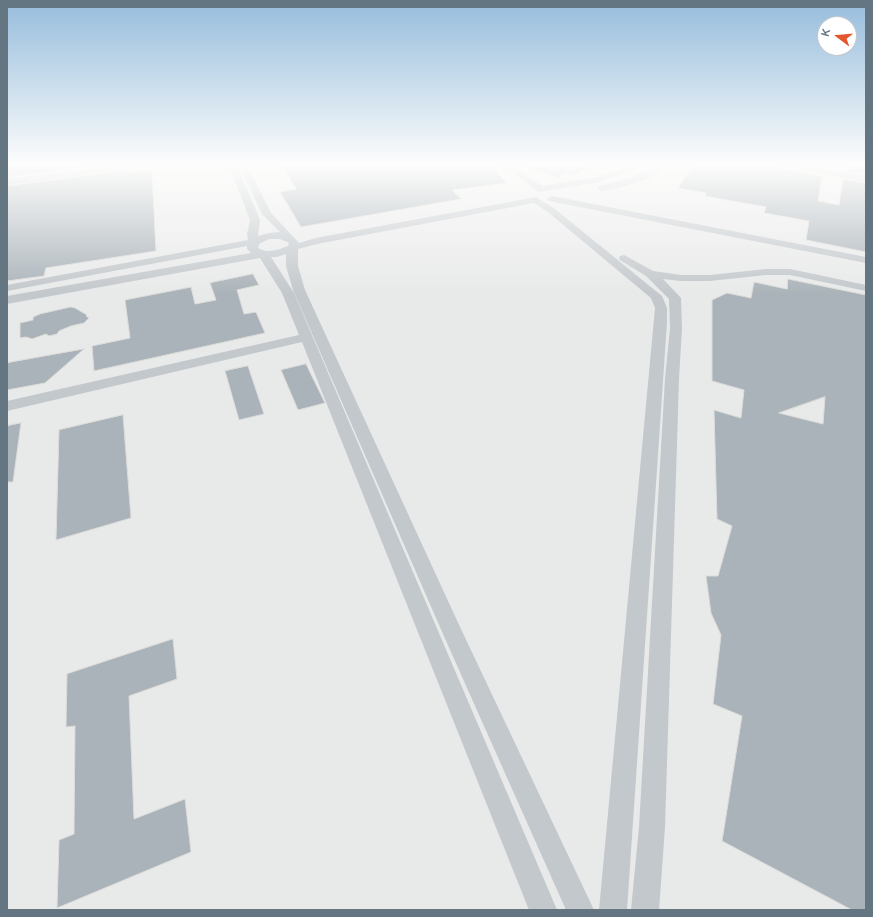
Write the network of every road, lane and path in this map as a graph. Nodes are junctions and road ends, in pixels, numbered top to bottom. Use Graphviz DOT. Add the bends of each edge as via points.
graph roads {
  1 [pos="250,209"];
  2 [pos="264,209"];
  3 [pos="445,209"];
  4 [pos="463,209"];
  5 [pos="550,209"];
  6 [pos="606,209"];
  7 [pos="625,209"];
  8 [pos="629,214"];
  9 [pos="313,232"];
  10 [pos="293,240"];
  11 [pos="259,248"];
  12 [pos="866,260"];
  13 [pos="710,278"];
  14 [pos="650,282"];
  15 [pos="7,288"];
  16 [pos="866,288"];
  17 [pos="674,291"];
  18 [pos="7,300"];
  19 [pos="306,336"];
  20 [pos="7,406"];
  21 [pos="543,910"];
  22 [pos="580,910"];
  23 [pos="614,910"];
  24 [pos="645,910"];
  1 -- 11 [label="street" via="255,220 252,234"];
  2 -- 10 [label="street"];
  3 -- 9 [label="street"];
  4 -- 10 [label="street" via="316,241"];
  5 -- 14 [label="street"];
  6 -- 8 [label="street"];
  7 -- 8 [label="street"];
  8 -- 12 [label="street"];
  10 -- 11 [label="street" via="277,254"];
  10 -- 11 [label="street" via="268,236"];
  10 -- 22 [label="street" via="290,266 299,290"];
  11 -- 15 [label="street"];
  11 -- 18 [label="street"];
  11 -- 19 [label="street" via="285,287"];
  13 -- 14 [label="street"];
  13 -- 16 [label="street" via="790,272"];
  13 -- 17 [label="street"];
  14 -- 17 [label="street"];
  14 -- 23 [label="street" via="661,308 661,322"];
  17 -- 24 [label="street" via="676,328 652,827"];
  19 -- 20 [label="street"];
  19 -- 21 [label="street"];
}
